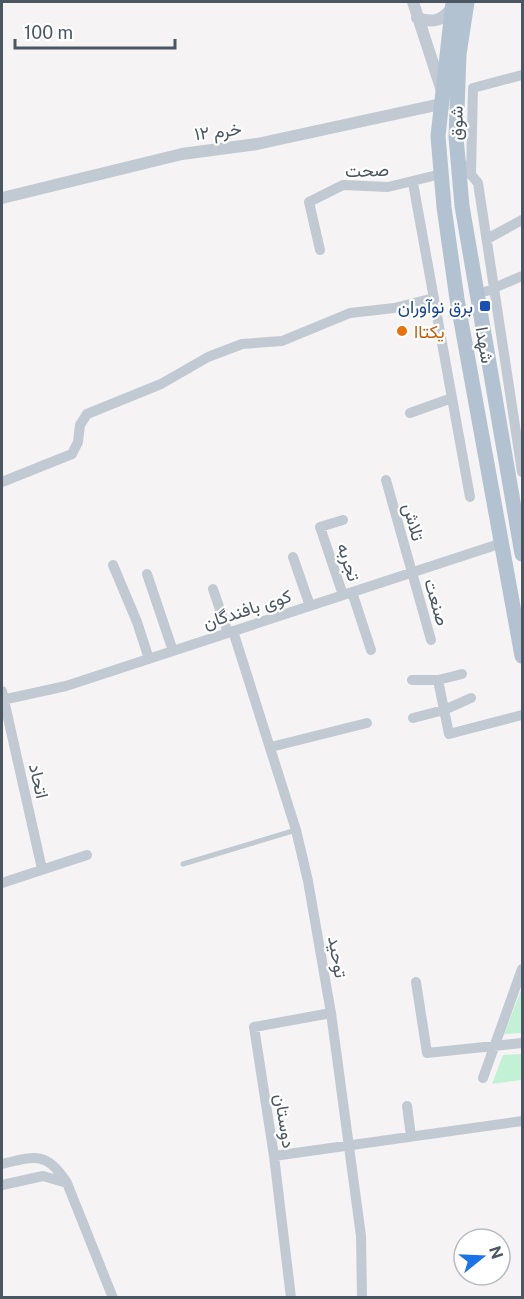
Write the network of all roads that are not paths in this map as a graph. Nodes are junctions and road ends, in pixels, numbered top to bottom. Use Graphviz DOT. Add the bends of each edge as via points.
graph roads {
  1 [pos="413,2"];
  2 [pos="467,2"];
  3 [pos="452,5"];
  4 [pos="417,18"];
  5 [pos="452,53"];
  6 [pos="522,75"];
  7 [pos="441,98"];
  8 [pos="458,159"];
  9 [pos="441,174"];
  10 [pos="471,174"];
  11 [pos="413,183"];
  12 [pos="2,198"];
  13 [pos="522,220"];
  14 [pos="487,240"];
  15 [pos="320,250"];
  16 [pos="522,276"];
  17 [pos="493,288"];
  18 [pos="476,296"];
  19 [pos="434,298"];
  20 [pos="452,398"];
  21 [pos="410,413"];
  22 [pos="522,472"];
  23 [pos="386,480"];
  24 [pos="2,482"];
  25 [pos="470,497"];
  26 [pos="343,520"];
  27 [pos="520,526"];
  28 [pos="502,543"];
  29 [pos="522,554"];
  30 [pos="293,557"];
  31 [pos="113,565"];
  32 [pos="411,573"];
  33 [pos="147,574"];
  34 [pos="213,589"];
  35 [pos="348,594"];
  36 [pos="310,606"];
  37 [pos="231,632"];
  38 [pos="431,640"];
  39 [pos="371,650"];
  40 [pos="173,651"];
  41 [pos="522,656"];
  42 [pos="149,659"];
  43 [pos="462,674"];
  44 [pos="412,680"];
  45 [pos="438,680"];
  46 [pos="2,697"];
  47 [pos="471,698"];
  48 [pos="444,710"];
  49 [pos="522,715"];
  50 [pos="413,718"];
  51 [pos="368,723"];
  52 [pos="271,747"];
  53 [pos="296,830"];
  54 [pos="87,855"];
  55 [pos="183,864"];
  56 [pos="42,869"];
  57 [pos="2,883"];
  58 [pos="522,969"];
  59 [pos="416,982"];
  60 [pos="331,1012"];
  61 [pos="522,1042"];
  62 [pos="494,1045"];
  63 [pos="483,1078"];
  64 [pos="407,1106"];
  65 [pos="522,1121"];
  66 [pos="411,1136"];
  67 [pos="349,1144"];
  68 [pos="274,1156"];
  69 [pos="2,1164"];
  70 [pos="67,1183"];
  71 [pos="2,1185"];
  72 [pos="113,1298"];
  73 [pos="291,1298"];
  74 [pos="362,1298"];
  1 -- 4 [label="street"];
  2 -- 5 [label="main road, شهدا"];
  3 -- 4 [label="street" via="439,20"];
  3 -- 5 [label="main road, شهدا"];
  4 -- 7 [label="street"];
  5 -- 7 [label="main road, شهدا"];
  5 -- 8 [label="main road, شهدا"];
  6 -- 10 [label="street, شوق" via="473,88"];
  7 -- 9 [label="main road, شهدا"];
  7 -- 12 [label="street, خرم ۱۲" via="257,144 182,154"];
  8 -- 10 [label="street"];
  8 -- 18 [label="main road, شهدا"];
  9 -- 11 [label="street, صحت"];
  9 -- 28 [label="main road, شهدا" via="458,300"];
  10 -- 14 [label="street" via="478,183"];
  11 -- 15 [label="street, صحت" via="388,187 343,185 309,202"];
  11 -- 19 [label="street"];
  13 -- 14 [label="street"];
  14 -- 17 [label="street"];
  16 -- 17 [label="street"];
  17 -- 18 [label="street"];
  17 -- 22 [label="street"];
  18 -- 27 [label="main road, شهدا"];
  19 -- 20 [label="street"];
  19 -- 24 [label="street" via="350,313 282,341 242,344 208,357 161,384 87,414 72,454"];
  20 -- 21 [label="street"];
  20 -- 25 [label="street"];
  23 -- 32 [label="street, تلاش"];
  26 -- 35 [label="street, تجربه" via="320,527"];
  27 -- 29 [label="main road, شهدا"];
  28 -- 32 [label="street, کوی بافندگان"];
  28 -- 41 [label="main road, شهدا"];
  30 -- 36 [label="street"];
  31 -- 42 [label="street"];
  32 -- 35 [label="street, کوی بافندگان"];
  32 -- 38 [label="street, صنعت"];
  33 -- 40 [label="street"];
  34 -- 37 [label="street, توحید"];
  35 -- 36 [label="street, کوی بافندگان"];
  35 -- 39 [label="street"];
  36 -- 37 [label="street, کوی بافندگان"];
  37 -- 40 [label="street, کوی بافندگان"];
  37 -- 52 [label="street, توحید"];
  40 -- 42 [label="street, کوی بافندگان"];
  42 -- 46 [label="street, کوی بافندگان" via="66,686"];
  43 -- 45 [label="street"];
  44 -- 45 [label="street"];
  45 -- 48 [label="street"];
  46 -- 56 [label="street, اتحاد"];
  47 -- 48 [label="street"];
  48 -- 49 [label="street" via="449,734"];
  48 -- 50 [label="street"];
  51 -- 52 [label="street"];
  52 -- 53 [label="street, توحید"];
  53 -- 55 [label="lane"];
  53 -- 60 [label="street, توحید"];
  54 -- 56 [label="street"];
  56 -- 57 [label="street"];
  58 -- 62 [label="street"];
  59 -- 62 [label="street" via="427,1053"];
  60 -- 67 [label="street, توحید"];
  60 -- 68 [label="street, دوستان" via="254,1027"];
  61 -- 62 [label="street"];
  62 -- 63 [label="street"];
  64 -- 66 [label="street"];
  65 -- 66 [label="street"];
  66 -- 67 [label="street"];
  67 -- 68 [label="street"];
  67 -- 74 [label="street, توحید" via="362,1236"];
  68 -- 73 [label="street, دوستان"];
  69 -- 70 [label="street" via="48,1160"];
  70 -- 71 [label="street" via="43,1176"];
  70 -- 72 [label="street"];
}
